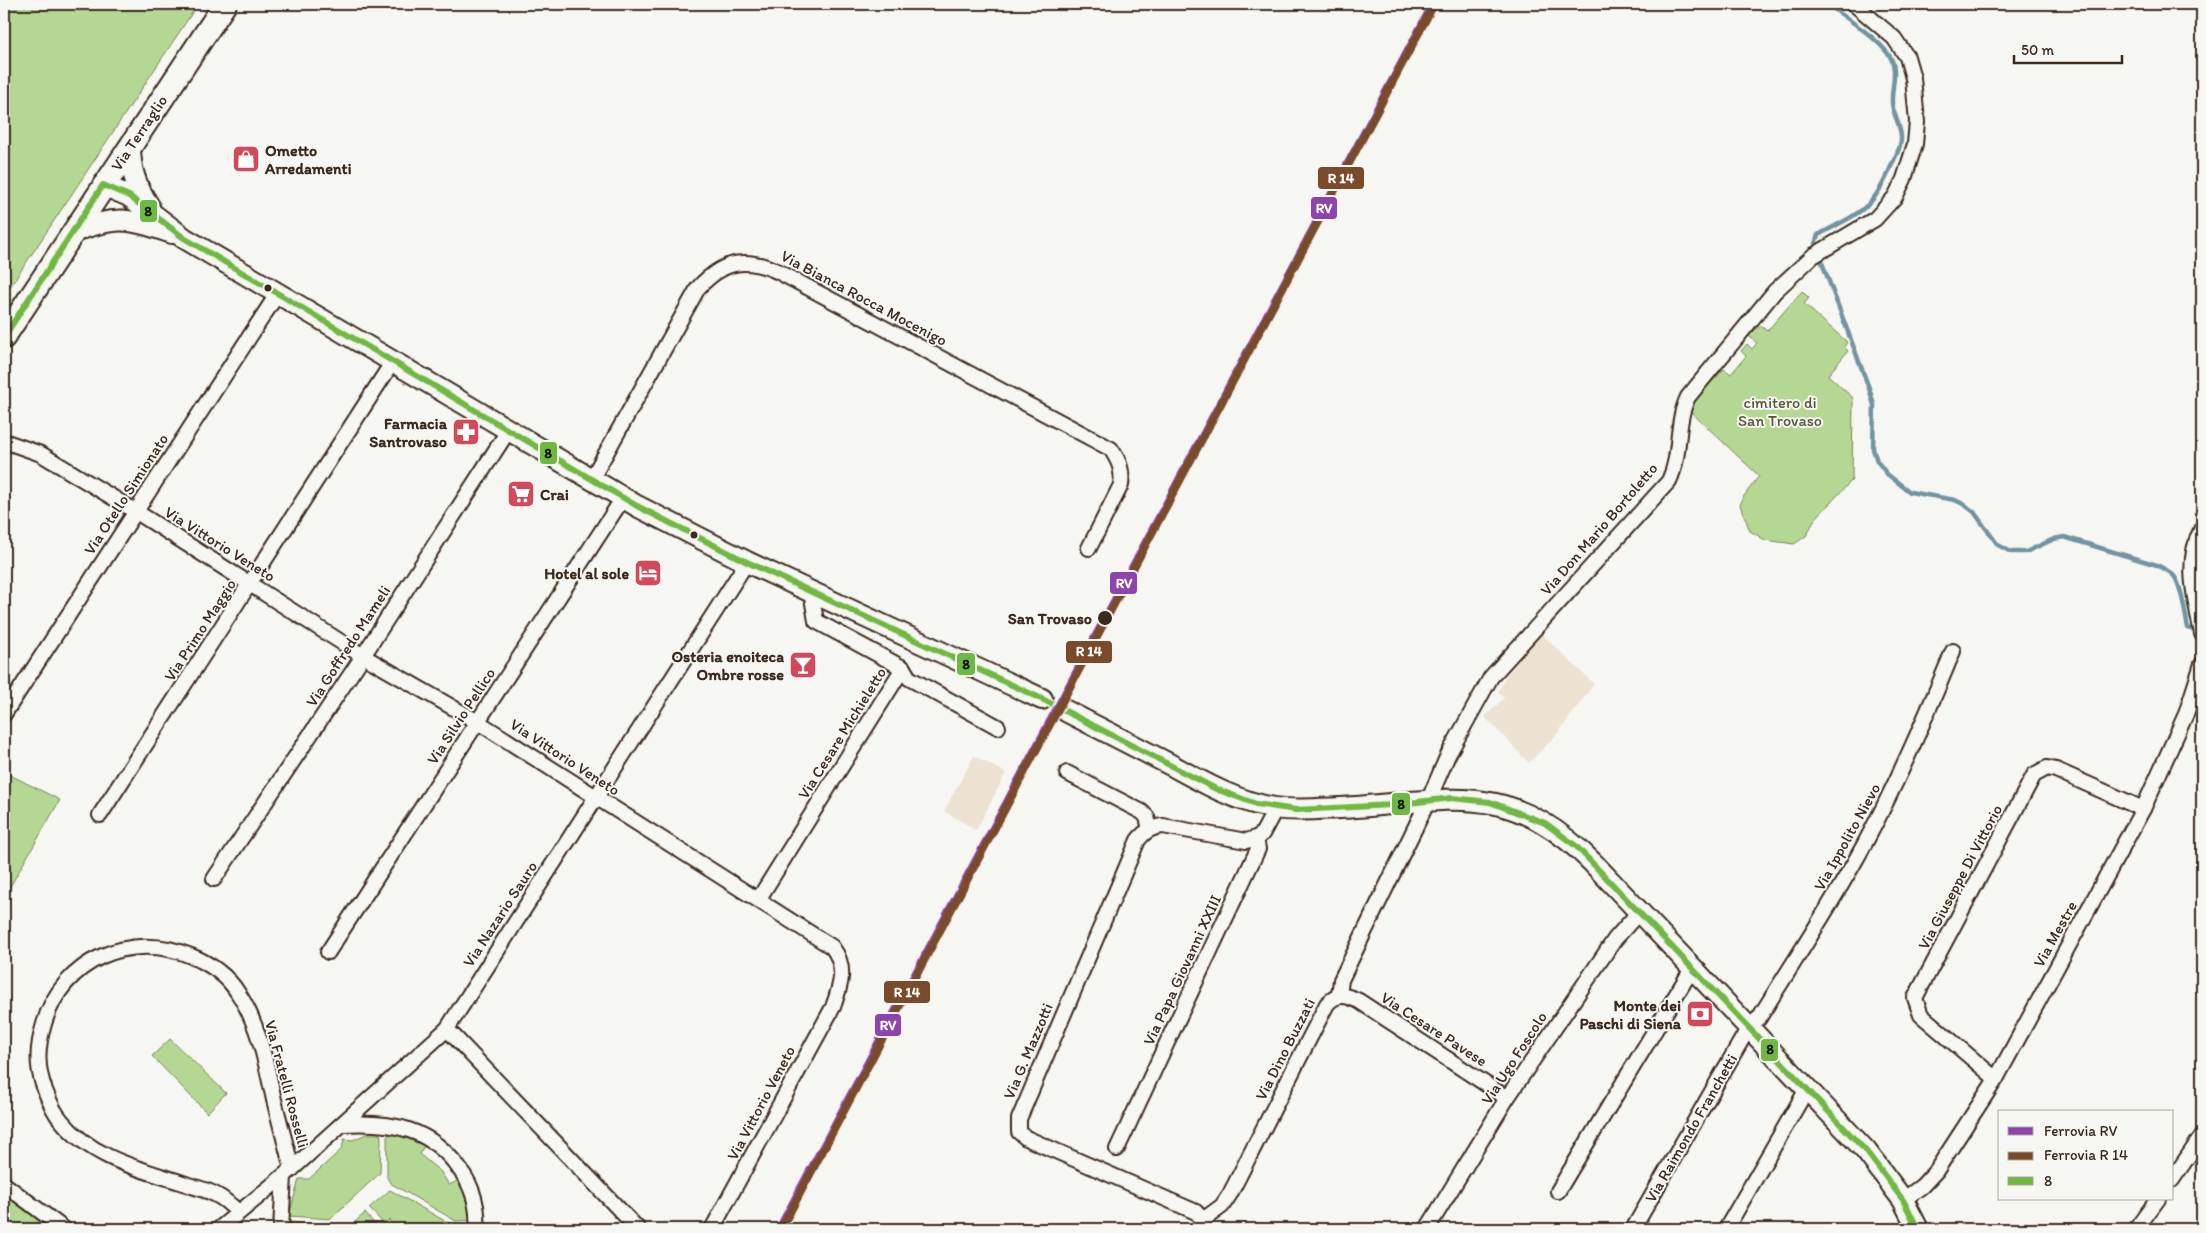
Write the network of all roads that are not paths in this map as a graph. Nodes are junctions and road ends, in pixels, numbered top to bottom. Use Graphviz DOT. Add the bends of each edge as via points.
graph roads {
  1 [pos="225,4"];
  2 [pos="1854,4"];
  3 [pos="130,146"];
  4 [pos="103,185"];
  5 [pos="153,212"];
  6 [pos="134,221"];
  7 [pos="73,232"];
  8 [pos="184,238"];
  9 [pos="278,293"];
  10 [pos="4,337"];
  11 [pos="392,363"];
  12 [pos="508,431"];
  13 [pos="4,441"];
  14 [pos="591,480"];
  15 [pos="623,498"];
  16 [pos="135,511"];
  17 [pos="2202,528"];
  18 [pos="1089,548"];
  19 [pos="747,562"];
  20 [pos="251,583"];
  21 [pos="811,591"];
  22 [pos="2202,634"];
  23 [pos="1953,650"];
  24 [pos="363,656"];
  25 [pos="2202,664"];
  26 [pos="903,668"];
  27 [pos="1042,699"];
  28 [pos="1066,711"];
  29 [pos="4,714"];
  30 [pos="478,722"];
  31 [pos="998,727"];
  32 [pos="1067,773"];
  33 [pos="596,798"];
  34 [pos="1429,799"];
  35 [pos="1276,808"];
  36 [pos="2143,809"];
  37 [pos="100,815"];
  38 [pos="1150,829"];
  39 [pos="1256,838"];
  40 [pos="214,879"];
  41 [pos="758,900"];
  42 [pos="1639,912"];
  43 [pos="328,952"];
  44 [pos="1693,967"];
  45 [pos="1339,995"];
  46 [pos="1749,1028"];
  47 [pos="447,1029"];
  48 [pos="1996,1079"];
  49 [pos="1807,1089"];
  50 [pos="1508,1098"];
  51 [pos="343,1124"];
  52 [pos="2202,1136"];
  53 [pos="1117,1149"];
  54 [pos="288,1173"];
  55 [pos="2174,1177"];
  56 [pos="4,1184"];
  57 [pos="1558,1191"];
  58 [pos="1903,1200"];
  59 [pos="2157,1200"];
  60 [pos="239,1212"];
  61 [pos="1203,1225"];
  62 [pos="1915,1227"];
  63 [pos="64,1229"];
  64 [pos="218,1229"];
  65 [pos="281,1229"];
  66 [pos="477,1229"];
  67 [pos="638,1229"];
  68 [pos="712,1229"];
  69 [pos="1427,1229"];
  70 [pos="1633,1229"];
  71 [pos="1726,1229"];
  72 [pos="2136,1229"];
  1 -- 3 [label="main road, Via Terraglio"];
  2 -- 34 [label="street, Via Don Mario Bortoletto" via="1894,38 1907,56 1913,78 1917,122 1915,144 1895,197 1884,211 1819,253 1775,292 1694,390 1684,405 1679,443 1669,480 1491,677 1448,755"];
  3 -- 4 [label="main road, Via Terraglio"];
  3 -- 5 [label="street" via="135,182"];
  4 -- 5 [label="street" via="129,196"];
  4 -- 6 [label="street"];
  4 -- 7 [label="main road, Via Terraglio"];
  5 -- 8 [label="street"];
  6 -- 7 [label="street" via="116,219"];
  6 -- 8 [label="street"];
  7 -- 10 [label="main road, Via Terraglio"];
  8 -- 9 [label="street"];
  9 -- 11 [label="street"];
  9 -- 16 [label="street, Via Otello Simionato"];
  11 -- 12 [label="street"];
  11 -- 20 [label="street, Via Primo Maggio"];
  12 -- 14 [label="street"];
  12 -- 24 [label="street, Via Goffredo Mameli"];
  13 -- 16 [label="street, Via Vittorio Veneto" via="41,454"];
  14 -- 15 [label="street"];
  14 -- 18 [label="street, Via Bianca Rocca Mocenigo" via="698,288 711,274 726,265 746,262 764,265 778,272 1111,450 1119,461 1121,485"];
  15 -- 19 [label="street"];
  15 -- 30 [label="street, Via Silvio Pellico"];
  16 -- 20 [label="street, Via Vittorio Veneto"];
  16 -- 29 [label="street, Via Otello Simionato"];
  17 -- 22 [label="street" via="2191,572"];
  19 -- 21 [label="street"];
  19 -- 33 [label="street, Via Nazario Sauro"];
  20 -- 24 [label="street, Via Vittorio Veneto"];
  20 -- 37 [label="street, Via Primo Maggio"];
  21 -- 26 [label="street, Via Cesare Michieletto" via="816,620"];
  21 -- 27 [label="street"];
  23 -- 46 [label="street, Via Ippolito Nievo" via="1918,738 1864,846 1759,1018"];
  24 -- 30 [label="street, Via Vittorio Veneto"];
  24 -- 40 [label="street, Via Goffredo Mameli"];
  25 -- 36 [label="street, Via Mestre" via="2186,714"];
  26 -- 31 [label="street" via="909,678"];
  26 -- 41 [label="street, Via Cesare Michieletto"];
  28 -- 35 [label="street" via="1216,789"];
  30 -- 33 [label="street, Via Vittorio Veneto"];
  30 -- 43 [label="street, Via Silvio Pellico"];
  32 -- 38 [label="street" via="1142,812"];
  33 -- 41 [label="street, Via Vittorio Veneto"];
  33 -- 47 [label="street, Via Nazario Sauro"];
  34 -- 35 [label="street" via="1391,805"];
  34 -- 42 [label="street" via="1490,802 1545,823 1576,846"];
  34 -- 45 [label="street, Via Dino Buzzati" via="1341,980"];
  35 -- 39 [label="street, Via Papa Giovanni XXIII" via="1262,834"];
  36 -- 48 [label="street, Via Mestre"];
  36 -- 48 [label="street, Via Giuseppe Di Vittorio" via="2056,770 2047,768 2034,774 1915,998 1921,1016"];
  38 -- 39 [label="street" via="1163,826 1246,841"];
  38 -- 61 [label="street, Via G. Mazzotti" via="1138,840 1019,1118 1019,1132 1026,1138 1196,1212"];
  39 -- 53 [label="street, Via Papa Giovanni XXIII" via="1258,849"];
  41 -- 68 [label="street, Via Vittorio Veneto" via="832,947 842,966 840,987 833,1007"];
  42 -- 44 [label="street"];
  42 -- 50 [label="street, Via Ugo Foscolo" via="1614,939"];
  44 -- 46 [label="street"];
  44 -- 57 [label="street"];
  45 -- 50 [label="street, Via Cesare Pavese" via="1359,1001"];
  45 -- 61 [label="street, Via Dino Buzzati" via="1327,1004 1230,1194"];
  46 -- 49 [label="street"];
  46 -- 70 [label="street, Via Raimondo Franchetti"];
  47 -- 51 [label="street, Via Nazario Sauro"];
  47 -- 67 [label="street"];
  48 -- 58 [label="street, Via Mestre" via="1936,1171"];
  49 -- 58 [label="street" via="1866,1150"];
  49 -- 71 [label="street"];
  50 -- 69 [label="street, Via Ugo Foscolo"];
  51 -- 54 [label="street, Via Nazario Sauro"];
  51 -- 66 [label="street" via="384,1125 414,1131 436,1142 466,1176 476,1205"];
  52 -- 55 [label="street"];
  54 -- 60 [label="street, Via Nazario Sauro"];
  54 -- 60 [label="street, Via Fratelli Rosselli" via="262,1050 247,1008 228,980 200,959 149,946 125,947 87,963 56,994 46,1014 38,1054 42,1082 59,1118 76,1138 91,1149 218,1196"];
  54 -- 65 [label="street, Via Fratelli Rosselli"];
  56 -- 63 [label="street"];
  58 -- 62 [label="street"];
  59 -- 72 [label="street"];
  60 -- 64 [label="street, Via Nazario Sauro"];
}
